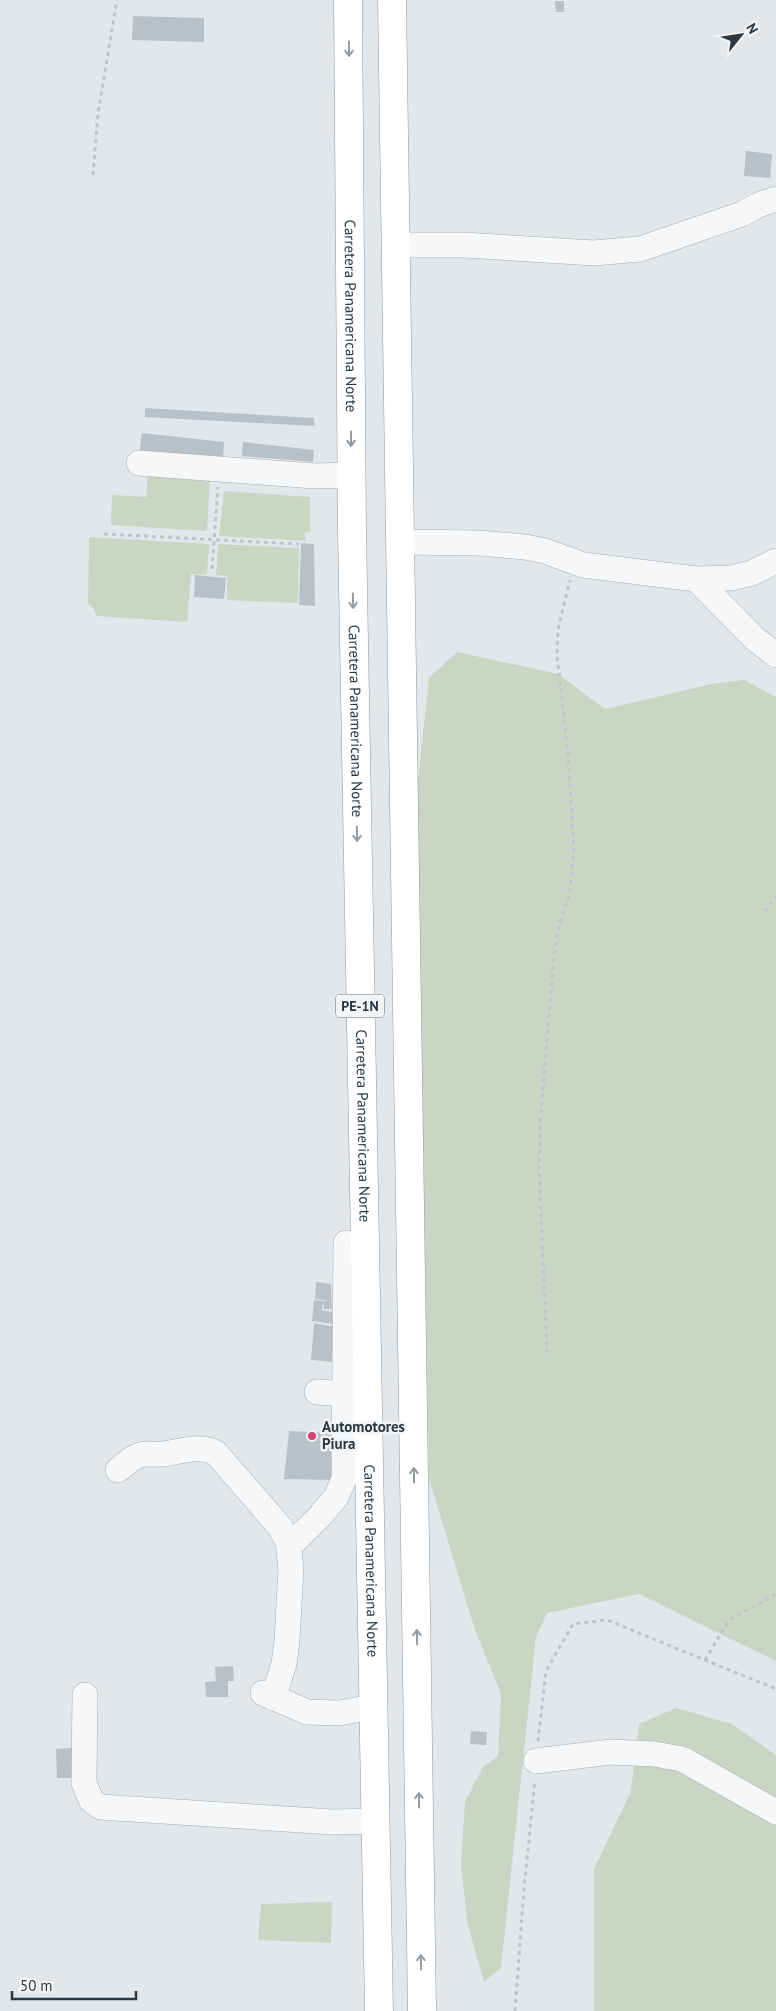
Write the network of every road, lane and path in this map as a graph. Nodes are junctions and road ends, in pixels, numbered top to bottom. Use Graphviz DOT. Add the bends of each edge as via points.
graph roads {
  1 [pos="117,0"];
  2 [pos="348,0"];
  3 [pos="392,0"];
  4 [pos="93,175"];
  5 [pos="776,198"];
  6 [pos="396,245"];
  7 [pos="139,463"];
  8 [pos="219,469"];
  9 [pos="352,475"];
  10 [pos="104,534"];
  11 [pos="214,541"];
  12 [pos="401,542"];
  13 [pos="299,544"];
  14 [pos="575,562"];
  15 [pos="776,562"];
  16 [pos="212,569"];
  17 [pos="696,579"];
  18 [pos="776,656"];
  19 [pos="776,896"];
  20 [pos="765,912"];
  21 [pos="346,1243"];
  22 [pos="547,1353"];
  23 [pos="357,1391"];
  24 [pos="317,1392"];
  25 [pos="118,1470"];
  26 [pos="289,1546"];
  27 [pos="776,1594"];
  28 [pos="705,1660"];
  29 [pos="84,1695"];
  30 [pos="373,1707"];
  31 [pos="536,1761"];
  32 [pos="776,1812"];
  33 [pos="375,1821"];
  34 [pos="379,2011"];
  35 [pos="422,2011"];
  1 -- 4 [label="path" via="98,113"];
  2 -- 9 [label="highway, Carretera Panamericana Norte / PE-1N, one-way"];
  3 -- 6 [label="highway"];
  5 -- 6 [label="lane" via="742,214 640,249 594,253 464,245"];
  6 -- 12 [label="highway"];
  7 -- 8 [label="lane"];
  8 -- 9 [label="lane" via="314,476"];
  8 -- 11 [label="path"];
  9 -- 23 [label="highway, Carretera Panamericana Norte / PE-1N, one-way"];
  10 -- 11 [label="path"];
  11 -- 13 [label="path"];
  11 -- 16 [label="path"];
  12 -- 14 [label="lane" via="526,547"];
  35 -- 12 [label="highway, one-way"];
  14 -- 17 [label="lane"];
  14 -- 22 [label="path" via="564,599 558,638 574,851 569,896 554,956 540,1124"];
  15 -- 17 [label="lane" via="731,578"];
  17 -- 18 [label="lane"];
  19 -- 20 [label="path"];
  21 -- 23 [label="lane"];
  23 -- 24 [label="lane"];
  23 -- 26 [label="lane" via="344,1479 336,1498"];
  23 -- 30 [label="highway, Carretera Panamericana Norte / PE-1N"];
  25 -- 26 [label="lane" via="141,1455 192,1449 212,1451 280,1527"];
  26 -- 30 [label="lane" via="291,1569 284,1664 268,1695 317,1714"];
  27 -- 28 [label="path" via="729,1620"];
  29 -- 33 [label="lane" via="84,1783 91,1800 100,1807 334,1822"];
  30 -- 33 [label="highway, Carretera Panamericana Norte / PE-1N"];
  31 -- 32 [label="lane" via="611,1752 682,1759"];
  33 -- 34 [label="highway, Carretera Panamericana Norte / PE-1N"];
}
